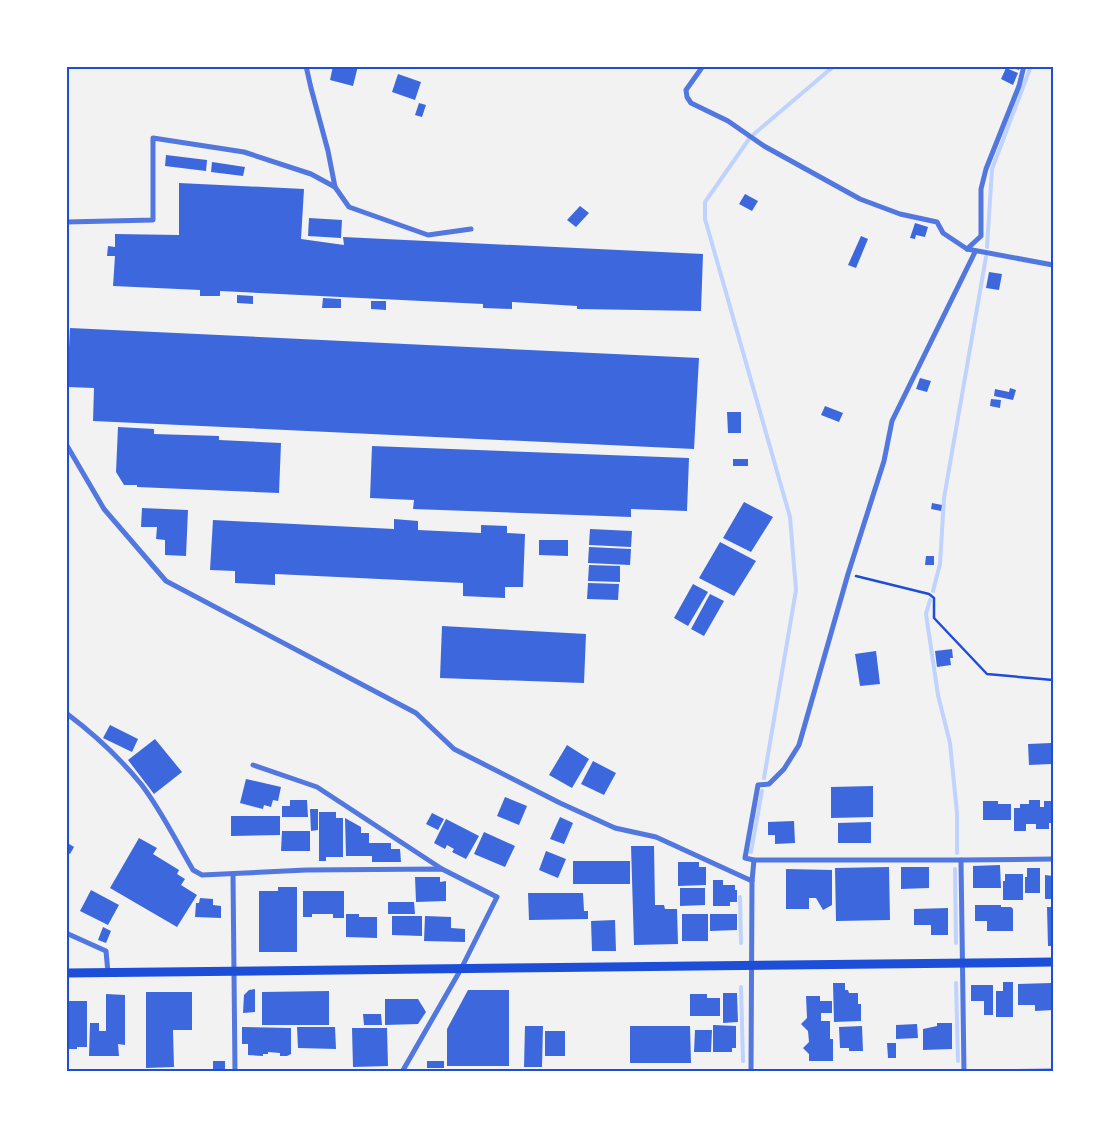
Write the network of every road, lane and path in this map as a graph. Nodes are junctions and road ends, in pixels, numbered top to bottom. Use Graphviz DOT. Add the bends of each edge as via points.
graph roads {
  1 [pos="306,66"];
  2 [pos="703,66"];
  3 [pos="1024,66"];
  4 [pos="335,186"];
  5 [pos="66,222"];
  6 [pos="471,229"];
  7 [pos="967,249"];
  8 [pos="975,252"];
  9 [pos="1053,265"];
  10 [pos="66,444"];
  11 [pos="848,574"];
  12 [pos="1053,680"];
  13 [pos="66,713"];
  14 [pos="253,765"];
  15 [pos="1053,859"];
  16 [pos="754,860"];
  17 [pos="961,860"];
  18 [pos="442,869"];
  19 [pos="234,874"];
  20 [pos="752,881"];
  21 [pos="66,933"];
  22 [pos="962,962"];
  23 [pos="1053,962"];
  24 [pos="752,964"];
  25 [pos="461,969"];
  26 [pos="235,972"];
  27 [pos="66,973"];
  28 [pos="108,973"];
  29 [pos="402,1071"];
  30 [pos="1051,1071"];
  31 [pos="236,1072"];
  32 [pos="379,1072"];
  33 [pos="448,1072"];
  34 [pos="750,1072"];
  35 [pos="798,1072"];
  36 [pos="964,1072"];
  37 [pos="980,1072"];
  1 -- 4 [label="street"];
  2 -- 7 [label="street" via="686,90 691,103 728,120 764,146 860,199 900,214 936,222 943,233"];
  3 -- 7 [label="street" via="986,169 981,189 981,236"];
  4 -- 5 [label="street" via="311,174 244,152 153,138 153,220"];
  4 -- 6 [label="street" via="349,207 428,235"];
  7 -- 8 [label="street"];
  8 -- 9 [label="street"];
  8 -- 11 [label="street" via="892,421 884,461"];
  10 -- 20 [label="street" via="104,509 166,581 416,713 454,749 615,828 656,837"];
  11 -- 12 [label="path" via="929,594 934,598 934,618 986,674"];
  11 -- 16 [label="street" via="799,745 784,769 769,784 758,785 745,858"];
  13 -- 19 [label="street" via="96,737 142,786 192,870 202,875"];
  14 -- 18 [label="street" via="317,787"];
  15 -- 17 [label="street"];
  16 -- 17 [label="street"];
  16 -- 20 [label="street"];
  17 -- 22 [label="street"];
  18 -- 19 [label="street"];
  18 -- 25 [label="street" via="498,897"];
  19 -- 26 [label="street"];
  20 -- 24 [label="street"];
  21 -- 28 [label="street" via="106,951"];
  22 -- 23 [label="main road"];
  22 -- 24 [label="main road"];
  22 -- 36 [label="street"];
  24 -- 25 [label="main road"];
  24 -- 34 [label="street"];
  25 -- 26 [label="main road"];
  25 -- 29 [label="street"];
  26 -- 28 [label="main road"];
  26 -- 31 [label="street"];
  27 -- 28 [label="main road"];
  29 -- 32 [label="street"];
  29 -- 33 [label="street"];
  30 -- 37 [label="street"];
  34 -- 35 [label="street"];
}
